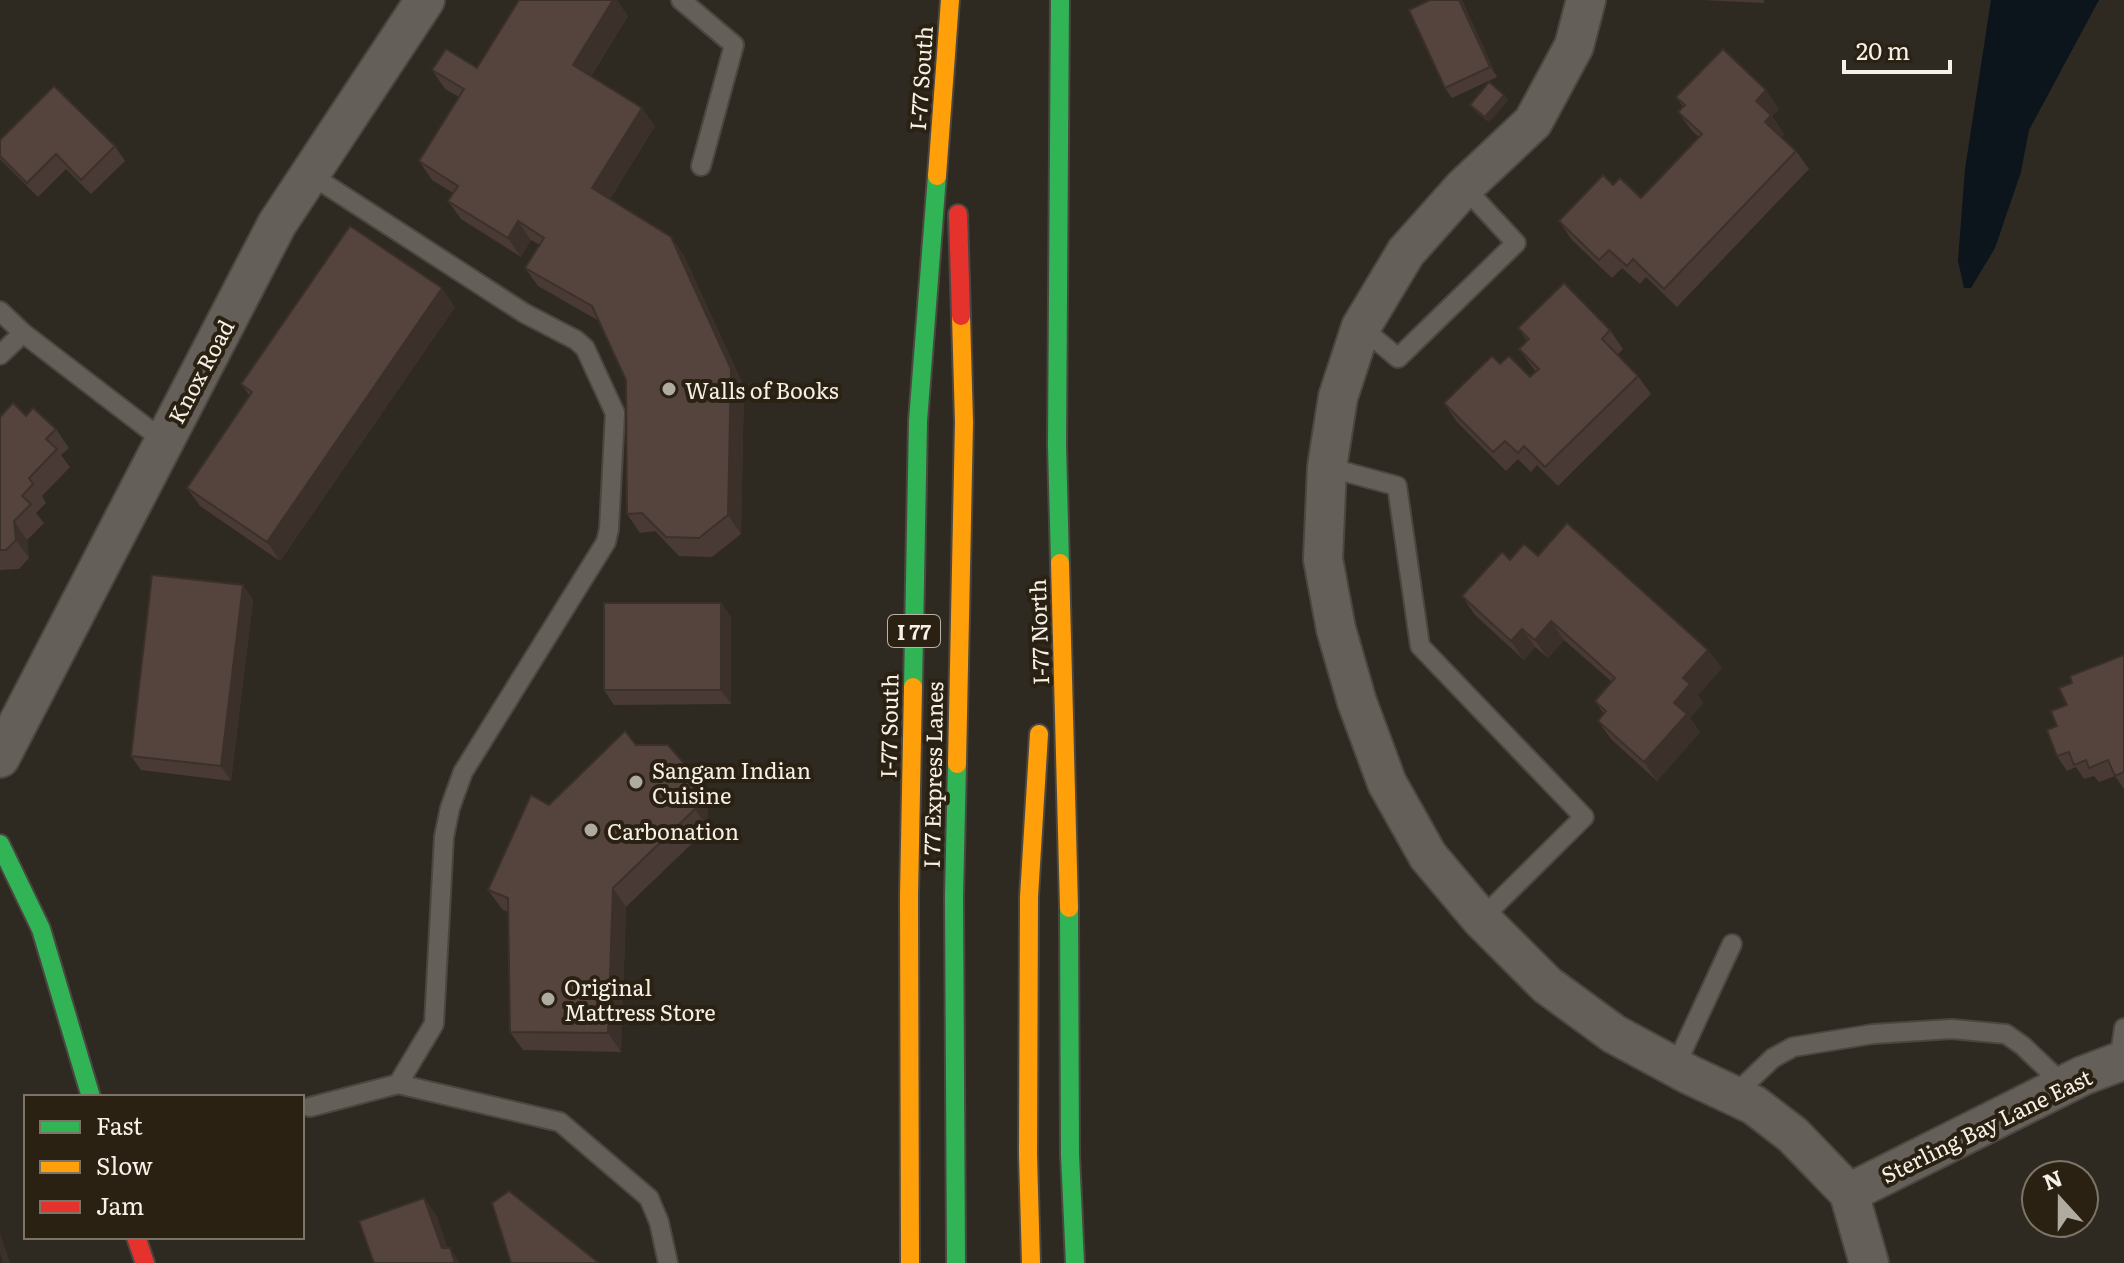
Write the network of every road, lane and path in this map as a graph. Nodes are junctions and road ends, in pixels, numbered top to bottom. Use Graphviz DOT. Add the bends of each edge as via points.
graph roads {
  1 [pos="425,0"];
  2 [pos="681,0"];
  3 [pos="951,0"];
  4 [pos="1060,0"];
  5 [pos="1586,0"];
  6 [pos="957,156"];
  7 [pos="701,166"];
  8 [pos="311,175"];
  9 [pos="1464,187"];
  10 [pos="958,203"];
  11 [pos="0,311"];
  12 [pos="1361,327"];
  13 [pos="23,333"];
  14 [pos="0,355"];
  15 [pos="164,441"];
  16 [pos="1057,445"];
  17 [pos="1327,467"];
  18 [pos="1044,648"];
  19 [pos="1041,710"];
  20 [pos="0,758"];
  21 [pos="0,844"];
  22 [pos="1481,919"];
  23 [pos="1732,944"];
  24 [pos="2122,1050"];
  25 [pos="1675,1067"];
  26 [pos="398,1084"];
  27 [pos="2064,1085"];
  28 [pos="90,1095"];
  29 [pos="1734,1095"];
  30 [pos="305,1113"];
  31 [pos="1849,1193"];
  32 [pos="137,1239"];
  33 [pos="145,1263"];
  34 [pos="668,1263"];
  35 [pos="910,1263"];
  36 [pos="956,1263"];
  37 [pos="1031,1263"];
  38 [pos="1075,1263"];
  39 [pos="1869,1263"];
  1 -- 8 [label="street, Knox Road"];
  2 -- 7 [label="lane" via="734,45"];
  3 -- 6 [label="main road, I 77"];
  3 -- 35 [label="main road, I-77 South / I 77" via="918,421 909,910"];
  4 -- 16 [label="main road, I-77 North"];
  5 -- 9 [label="street" via="1574,46 1533,122"];
  8 -- 15 [label="street, Knox Road" via="277,224"];
  8 -- 26 [label="lane" via="524,313 576,340 585,348 615,413 606,542 463,772 450,808 434,1024"];
  9 -- 12 [label="street" via="1406,252"];
  9 -- 12 [label="lane" via="1516,243 1398,358"];
  10 -- 36 [label="main road, I 77 Express Lanes / I 77" via="964,422 954,911"];
  11 -- 13 [label="lane"];
  12 -- 17 [label="street" via="1338,397"];
  13 -- 14 [label="lane"];
  13 -- 15 [label="lane"];
  15 -- 20 [label="street, Knox Road"];
  16 -- 18 [label="main road"];
  16 -- 38 [label="main road, I-77 North"];
  17 -- 22 [label="street" via="1323,559 1357,702 1387,783 1428,856"];
  17 -- 22 [label="lane" via="1397,486 1420,646 1584,817"];
  19 -- 37 [label="main road" via="1029,897"];
  21 -- 28 [label="main road" via="41,929"];
  22 -- 25 [label="street" via="1547,985 1614,1034"];
  23 -- 25 [label="lane"];
  24 -- 27 [label="street, Sterling Bay Lane East"];
  25 -- 29 [label="street"];
  26 -- 30 [label="lane"];
  26 -- 34 [label="lane" via="560,1122 649,1198"];
  27 -- 29 [label="lane" via="2006,1034 1952,1029 1793,1047 1773,1058"];
  27 -- 31 [label="street, Sterling Bay Lane East"];
  29 -- 31 [label="street" via="1793,1135"];
  31 -- 39 [label="street"];
  32 -- 33 [label="main road"];
}
